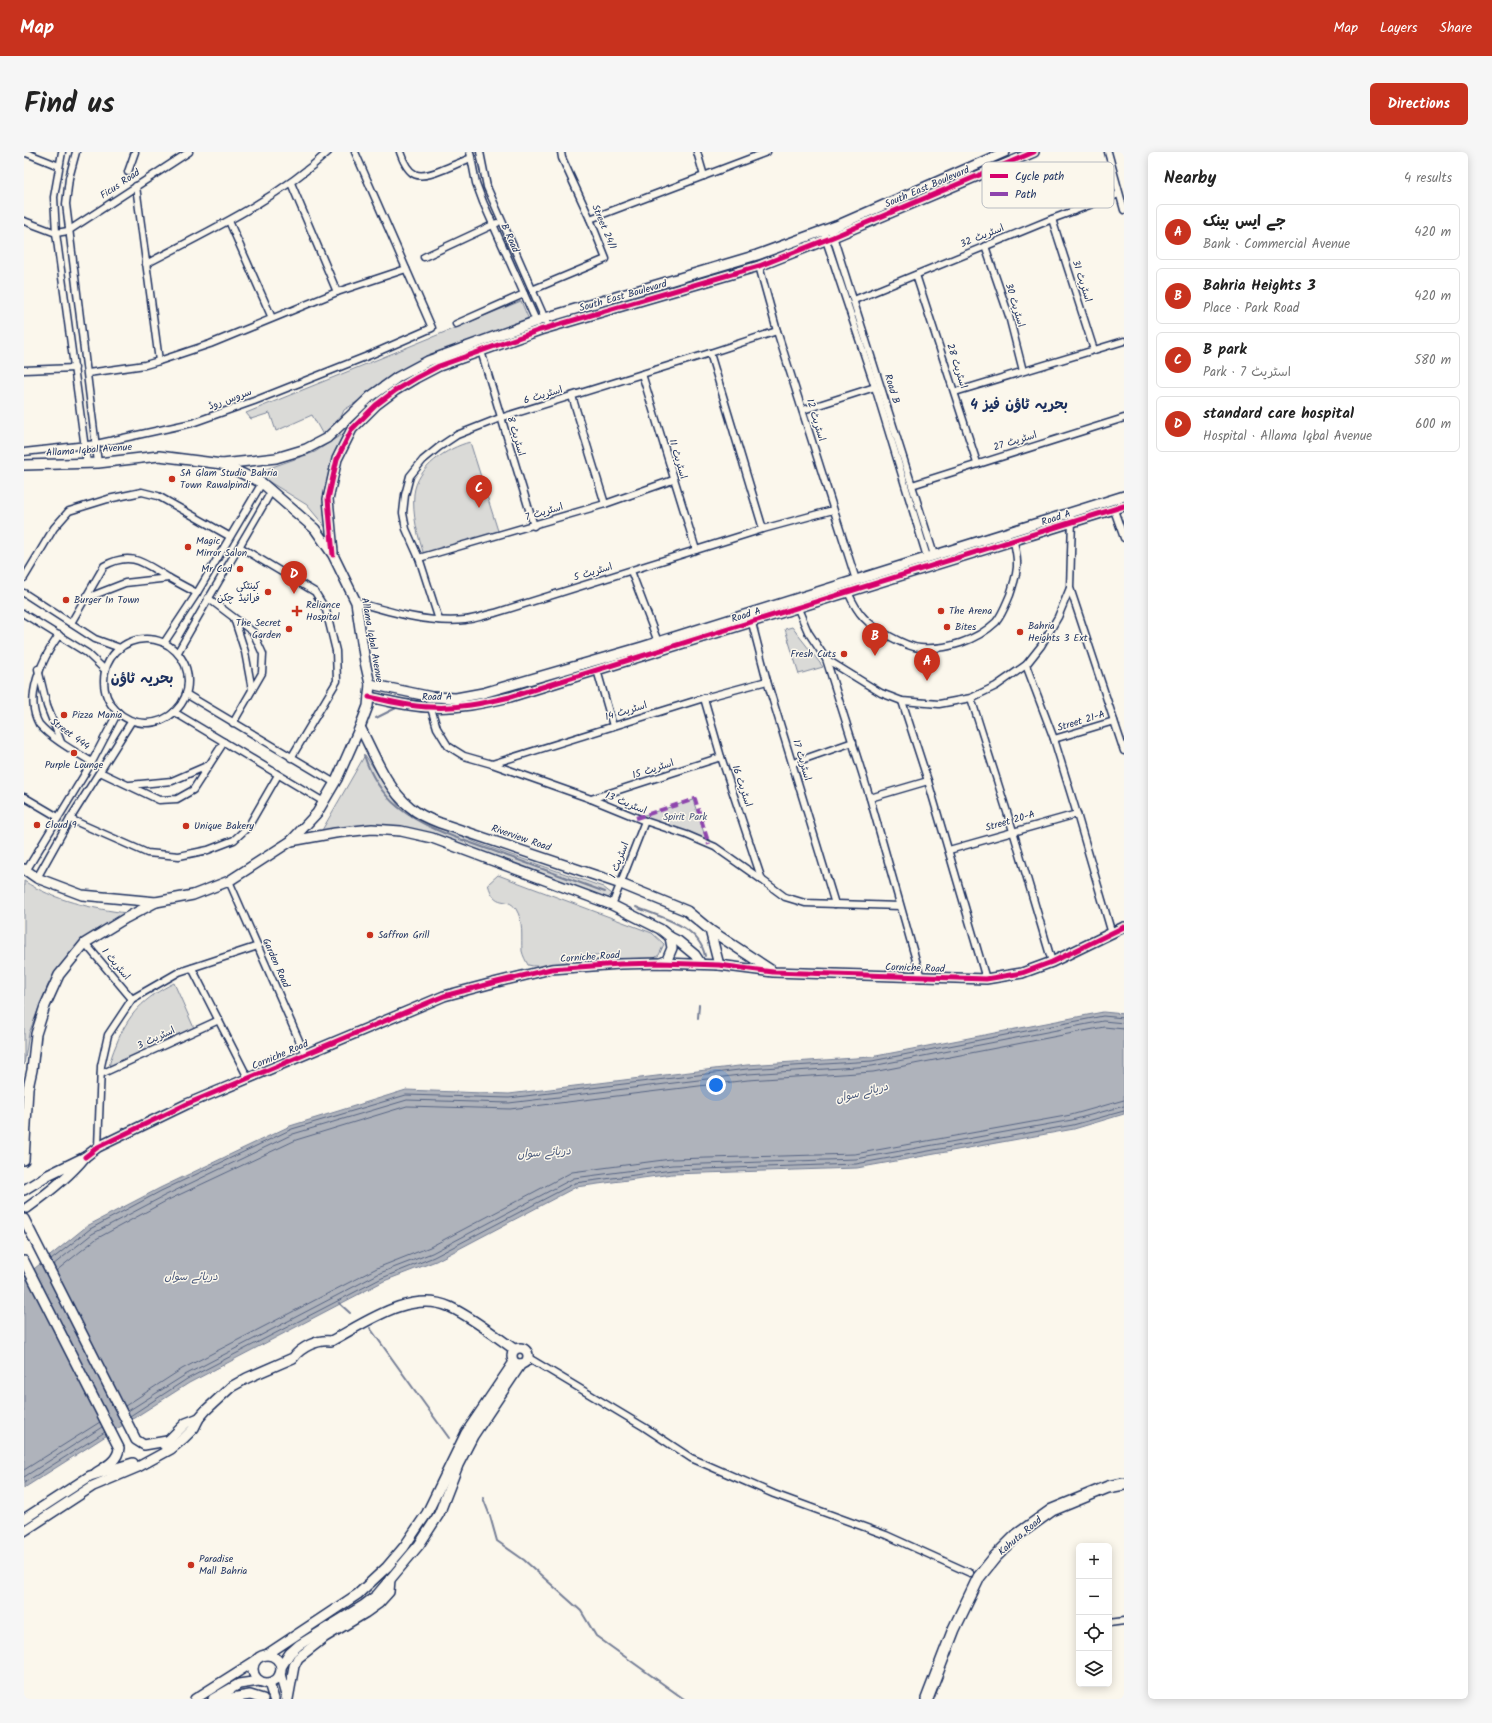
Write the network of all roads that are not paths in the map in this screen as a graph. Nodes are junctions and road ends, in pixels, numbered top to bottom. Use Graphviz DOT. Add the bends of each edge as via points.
graph roads {
  1 [pos="24,152"];
  2 [pos="62,152"];
  3 [pos="76,152"];
  4 [pos="135,152"];
  5 [pos="189,152"];
  6 [pos="328,152"];
  7 [pos="355,152"];
  8 [pos="400,152"];
  9 [pos="480,152"];
  10 [pos="562,152"];
  11 [pos="697,152"];
  12 [pos="767,152"];
  13 [pos="1005,152"];
  14 [pos="1034,152"];
  15 [pos="1108,152"];
  16 [pos="471,155"];
  17 [pos="983,162"];
  18 [pos="1009,162"];
  19 [pos="1110,162"];
  20 [pos="982,163"];
  21 [pos="59,166"];
  22 [pos="128,172"];
  23 [pos="982,173"];
  24 [pos="704,176"];
  25 [pos="1114,177"];
  26 [pos="291,183"];
  27 [pos="136,186"];
  28 [pos="1118,194"];
  29 [pos="1114,196"];
  30 [pos="1081,208"];
  31 [pos="1124,210"];
  32 [pos="590,219"];
  33 [pos="1052,219"];
  34 [pos="24,221"];
  35 [pos="229,221"];
  36 [pos="502,221"];
  37 [pos="493,225"];
  38 [pos="62,232"];
  39 [pos="828,234"];
  40 [pos="985,246"];
  41 [pos="424,257"];
  42 [pos="146,264"];
  43 [pos="759,266"];
  44 [pos="406,269"];
  45 [pos="916,275"];
  46 [pos="532,290"];
  47 [pos="337,292"];
  48 [pos="524,294"];
  49 [pos="854,300"];
  50 [pos="272,318"];
  51 [pos="540,319"];
  52 [pos="456,324"];
  53 [pos="544,329"];
  54 [pos="777,331"];
  55 [pos="1124,341"];
  56 [pos="1094,350"];
  57 [pos="481,351"];
  58 [pos="710,353"];
  59 [pos="159,361"];
  60 [pos="75,368"];
  61 [pos="24,370"];
  62 [pos="1023,371"];
  63 [pos="88,373"];
  64 [pos="642,374"];
  65 [pos="875,387"];
  66 [pos="955,392"];
  67 [pos="572,396"];
  68 [pos="803,410"];
  69 [pos="500,418"];
  70 [pos="1124,418"];
  71 [pos="96,444"];
  72 [pos="85,446"];
  73 [pos="24,452"];
  74 [pos="98,462"];
  75 [pos="87,463"];
  76 [pos="977,463"];
  77 [pos="222,464"];
  78 [pos="24,465"];
  79 [pos="673,480"];
  80 [pos="262,483"];
  81 [pos="912,485"];
  82 [pos="272,490"];
  83 [pos="1124,496"];
  84 [pos="605,504"];
  85 [pos="1124,506"];
  86 [pos="833,510"];
  87 [pos="1114,510"];
  88 [pos="1072,518"];
  89 [pos="534,526"];
  90 [pos="763,529"];
  91 [pos="229,536"];
  92 [pos="1124,538"];
  93 [pos="1014,541"];
  94 [pos="240,547"];
  95 [pos="696,550"];
  96 [pos="333,555"];
  97 [pos="931,556"];
  98 [pos="419,558"];
  99 [pos="631,571"];
  100 [pos="24,578"];
  101 [pos="169,578"];
  102 [pos="856,580"];
  103 [pos="1070,588"];
  104 [pos="197,592"];
  105 [pos="848,592"];
  106 [pos="24,593"];
  107 [pos="208,598"];
  108 [pos="84,599"];
  109 [pos="793,599"];
  110 [pos="356,602"];
  111 [pos="798,608"];
  112 [pos="24,614"];
  113 [pos="234,618"];
  114 [pos="439,620"];
  115 [pos="71,623"];
  116 [pos="752,623"];
  117 [pos="59,635"];
  118 [pos="658,642"];
  119 [pos="164,643"];
  120 [pos="120,648"];
  121 [pos="178,652"];
  122 [pos="826,659"];
  123 [pos="1026,665"];
  124 [pos="38,668"];
  125 [pos="105,670"];
  126 [pos="597,670"];
  127 [pos="767,681"];
  128 [pos="370,684"];
  129 [pos="252,690"];
  130 [pos="186,694"];
  131 [pos="369,697"];
  132 [pos="704,698"];
  133 [pos="971,698"];
  134 [pos="902,701"];
  135 [pos="431,708"];
  136 [pos="118,712"];
  137 [pos="174,712"];
  138 [pos="1114,721"];
  139 [pos="131,722"];
  140 [pos="233,723"];
  141 [pos="613,726"];
  142 [pos="360,727"];
  143 [pos="1054,739"];
  144 [pos="224,742"];
  145 [pos="853,742"];
  146 [pos="62,743"];
  147 [pos="1124,751"];
  148 [pos="721,757"];
  149 [pos="292,758"];
  150 [pos="92,762"];
  151 [pos="793,763"];
  152 [pos="492,764"];
  153 [pos="209,765"];
  154 [pos="100,772"];
  155 [pos="278,774"];
  156 [pos="928,781"];
  157 [pos="335,784"];
  158 [pos="128,785"];
  159 [pos="24,797"];
  160 [pos="870,798"];
  161 [pos="591,799"];
  162 [pos="324,802"];
  163 [pos="1077,814"];
  164 [pos="58,817"];
  165 [pos="70,819"];
  166 [pos="645,821"];
  167 [pos="1013,830"];
  168 [pos="291,840"];
  169 [pos="949,850"];
  170 [pos="25,870"];
  171 [pos="37,878"];
  172 [pos="762,880"];
  173 [pos="229,881"];
  174 [pos="621,884"];
  175 [pos="156,902"];
  176 [pos="835,904"];
  177 [pos="612,905"];
  178 [pos="900,906"];
  179 [pos="1124,927"];
  180 [pos="710,930"];
  181 [pos="1112,934"];
  182 [pos="670,937"];
  183 [pos="85,943"];
  184 [pos="258,946"];
  185 [pos="1052,962"];
  186 [pos="661,963"];
  187 [pos="701,964"];
  188 [pos="719,965"];
  189 [pos="192,968"];
  190 [pos="773,972"];
  191 [pos="921,978"];
  192 [pos="986,979"];
  193 [pos="132,999"];
  194 [pos="219,1020"];
  195 [pos="305,1054"];
  196 [pos="101,1074"];
  197 [pos="248,1078"];
  198 [pos="26,1089"];
  199 [pos="98,1147"];
  200 [pos="85,1157"];
  201 [pos="24,1160"];
  202 [pos="24,1190"];
  203 [pos="24,1196"];
  204 [pos="26,1212"];
  205 [pos="24,1219"];
  206 [pos="24,1261"];
  207 [pos="514,1349"];
  208 [pos="528,1358"];
  209 [pos="517,1363"];
  210 [pos="199,1418"];
  211 [pos="167,1441"];
  212 [pos="96,1473"];
  213 [pos="1124,1484"];
  214 [pos="24,1519"];
  215 [pos="24,1531"];
  216 [pos="970,1573"];
  217 [pos="390,1579"];
  218 [pos="1124,1621"];
  219 [pos="1112,1623"];
  220 [pos="266,1655"];
  221 [pos="255,1661"];
  222 [pos="280,1671"];
  223 [pos="259,1681"];
  224 [pos="269,1683"];
  225 [pos="195,1699"];
  226 [pos="213,1699"];
  227 [pos="225,1699"];
  228 [pos="263,1699"];
  229 [pos="274,1699"];
  230 [pos="288,1699"];
  231 [pos="927,1699"];
  1 -- 21 [label="street"];
  2 -- 21 [label="street"];
  3 -- 38 [label="street" via="69,178"];
  4 -- 22 [label="street"];
  5 -- 27 [label="street, Ficus Road"];
  6 -- 26 [label="street"];
  7 -- 44 [label="street"];
  8 -- 16 [label="street" via="410,171 420,176 430,175"];
  9 -- 36 [label="street, B Road" via="487,187"];
  10 -- 32 [label="street, Street 24/1" via="562,158"];
  11 -- 24 [label="street"];
  12 -- 24 [label="street"];
  13 -- 17 [label="street, South East Boulevard"];
  14 -- 18 [label="street, South East Boulevard"];
  15 -- 19 [label="street"];
  16 -- 37 [label="street, B Road" via="476,183"];
  20 -- 39 [label="street, South East Boulevard"];
  21 -- 38 [label="street" via="54,197"];
  23 -- 39 [label="street, South East Boulevard"];
  24 -- 32 [label="street"];
  25 -- 28 [label="street"];
  26 -- 35 [label="street"];
  26 -- 47 [label="street"];
  27 -- 38 [label="street, Ficus Road"];
  27 -- 42 [label="street"];
  28 -- 29 [label="street, اسٹریٹ 32"];
  28 -- 31 [label="street"];
  30 -- 33 [label="street, اسٹریٹ 32"];
  32 -- 46 [label="street, Street 24/1" via="606,259"];
  33 -- 40 [label="street, اسٹریٹ 32"];
  33 -- 56 [label="street, اسٹریٹ 31"];
  34 -- 38 [label="street"];
  35 -- 42 [label="street"];
  35 -- 50 [label="street"];
  36 -- 37 [label="street"];
  36 -- 46 [label="street, B Road"];
  37 -- 41 [label="street"];
  37 -- 48 [label="street, B Road"];
  38 -- 60 [label="street"];
  38 -- 63 [label="street"];
  39 -- 43 [label="street, South East Boulevard"];
  39 -- 49 [label="street, Road B"];
  39 -- 51 [label="street, South East Boulevard"];
  39 -- 65 [label="street, Road B"];
  40 -- 45 [label="street, اسٹریٹ 32"];
  40 -- 62 [label="street, اسٹریٹ 30" via="1009,316"];
  42 -- 59 [label="street"];
  43 -- 53 [label="street, South East Boulevard"];
  43 -- 54 [label="street, اسٹریٹ 12"];
  44 -- 47 [label="street"];
  44 -- 71 [label="street, سروس روڈ" via="432,328 254,401 192,423"];
  45 -- 49 [label="street, اسٹریٹ 32"];
  45 -- 66 [label="street, اسٹریٹ 28"];
  46 -- 51 [label="street, B Road"];
  47 -- 50 [label="street"];
  48 -- 51 [label="street, B Road"];
  48 -- 52 [label="street"];
  49 -- 81 [label="street, Road B"];
  50 -- 59 [label="street" via="210,344"];
  51 -- 53 [label="street, B Road"];
  51 -- 53 [label="street, B Road"];
  51 -- 77 [label="street, South East Boulevard" via="428,361 398,377 370,397 327,438 306,449 276,458"];
  53 -- 57 [label="street, South East Boulevard"];
  54 -- 58 [label="street, اسٹریٹ 6"];
  54 -- 68 [label="street, اسٹریٹ 12"];
  55 -- 56 [label="street"];
  56 -- 62 [label="street"];
  57 -- 69 [label="street, اسٹریٹ 8"];
  57 -- 96 [label="street, South East Boulevard" via="439,366 396,390 352,429 337,459 328,499"];
  58 -- 64 [label="street, اسٹریٹ 6"];
  58 -- 90 [label="street"];
  59 -- 63 [label="street"];
  60 -- 61 [label="street"];
  60 -- 72 [label="street"];
  62 -- 66 [label="street"];
  63 -- 71 [label="street"];
  64 -- 67 [label="street, اسٹریٹ 6"];
  64 -- 79 [label="street, اسٹریٹ 11"];
  65 -- 68 [label="street"];
  65 -- 97 [label="street, Road B"];
  66 -- 76 [label="street, اسٹریٹ 28"];
  67 -- 69 [label="street, اسٹریٹ 6"];
  67 -- 84 [label="street"];
  68 -- 86 [label="street, اسٹریٹ 12"];
  69 -- 89 [label="street, اسٹریٹ 8"];
  69 -- 98 [label="street, اسٹریٹ 6" via="451,439 423,460 410,476 403,512 406,529"];
  70 -- 76 [label="street, اسٹریٹ 27"];
  71 -- 72 [label="street, سروس روڈ"];
  71 -- 74 [label="street"];
  72 -- 73 [label="street, سروس روڈ"];
  72 -- 75 [label="street"];
  74 -- 75 [label="street, Allama Iqbal Avenue"];
  74 -- 77 [label="street, Allama Iqbal Avenue" via="159,456"];
  75 -- 78 [label="street, Allama Iqbal Avenue"];
  76 -- 81 [label="street, اسٹریٹ 27"];
  77 -- 80 [label="street, Allama Iqbal Avenue"];
  79 -- 84 [label="street, اسٹریٹ 7"];
  79 -- 95 [label="street, اسٹریٹ 11"];
  80 -- 82 [label="street, Allama Iqbal Avenue"];
  80 -- 91 [label="street"];
  81 -- 97 [label="street, Road B"];
  82 -- 94 [label="street"];
  82 -- 96 [label="street, Allama Iqbal Avenue" via="316,529"];
  83 -- 88 [label="street, Road A"];
  84 -- 89 [label="street, اسٹریٹ 7"];
  85 -- 87 [label="street, Road A"];
  86 -- 90 [label="street, اسٹریٹ 5"];
  86 -- 102 [label="street, اسٹریٹ 12"];
  87 -- 88 [label="street, Road A"];
  87 -- 92 [label="street"];
  88 -- 93 [label="street, Road A"];
  88 -- 97 [label="street, Road A"];
  88 -- 103 [label="street"];
  89 -- 98 [label="street, اسٹریٹ 7"];
  90 -- 95 [label="street, اسٹریٹ 5"];
  91 -- 100 [label="street" via="158,496 142,492 69,511 54,528"];
  91 -- 104 [label="street"];
  93 -- 105 [label="street, Road A"];
  93 -- 105 [label="street" via="1018,563 1006,604 996,621 967,642 944,647 919,648 902,642 883,633 864,619"];
  94 -- 107 [label="street"];
  94 -- 149 [label="street" via="315,592 326,610 336,651 337,681"];
  95 -- 99 [label="street, اسٹریٹ 5"];
  96 -- 110 [label="street, Allama Iqbal Avenue"];
  97 -- 102 [label="street, Road A"];
  98 -- 114 [label="street, اسٹریٹ 6"];
  99 -- 114 [label="street, اسٹریٹ 5" via="495,613 464,620"];
  99 -- 118 [label="street"];
  101 -- 104 [label="street"];
  101 -- 108 [label="street" via="125,582"];
  101 -- 108 [label="street" via="141,560 113,561 104,566"];
  102 -- 109 [label="street, Road A"];
  103 -- 123 [label="street" via="1058,617"];
  103 -- 138 [label="street"];
  104 -- 119 [label="street"];
  105 -- 111 [label="street, Road A"];
  106 -- 115 [label="street"];
  107 -- 113 [label="street"];
  107 -- 121 [label="street"];
  108 -- 115 [label="street"];
  109 -- 111 [label="street"];
  109 -- 118 [label="street, Road A"];
  110 -- 114 [label="street, اسٹریٹ 5" via="397,614"];
  110 -- 128 [label="street, Allama Iqbal Avenue"];
  111 -- 116 [label="street, Road A"];
  111 -- 122 [label="street" via="808,632"];
  112 -- 117 [label="street"];
  113 -- 129 [label="street" via="245,652"];
  113 -- 129 [label="street" via="253,632 263,654 262,673"];
  115 -- 120 [label="street" via="96,639"];
  116 -- 126 [label="street, Road A"];
  116 -- 127 [label="street, اسٹریٹ 17"];
  117 -- 124 [label="street, Street 444"];
  117 -- 125 [label="street" via="87,653"];
  118 -- 128 [label="street, Road A" via="516,684 456,698 432,697"];
  119 -- 120 [label="street" via="153,639 141,639"];
  119 -- 121 [label="street"];
  120 -- 125 [label="street"];
  121 -- 130 [label="street" via="188,672"];
  122 -- 134 [label="street" via="882,693"];
  122 -- 145 [label="street"];
  123 -- 133 [label="street" via="996,686"];
  123 -- 143 [label="street"];
  124 -- 146 [label="street" via="47,706"];
  124 -- 146 [label="street, Street 444" via="30,689 30,706 39,724"];
  125 -- 136 [label="street" via="105,693"];
  126 -- 135 [label="street, Road A" via="510,697 478,704"];
  126 -- 141 [label="street"];
  127 -- 132 [label="street, اسٹریٹ 14"];
  127 -- 151 [label="street, اسٹریٹ 17"];
  128 -- 131 [label="street, Allama Iqbal Avenue"];
  129 -- 140 [label="street"];
  130 -- 137 [label="street" via="182,704"];
  130 -- 140 [label="street"];
  131 -- 135 [label="street, Road A"];
  131 -- 142 [label="street, Allama Iqbal Avenue"];
  132 -- 141 [label="street, اسٹریٹ 14"];
  132 -- 148 [label="street, اسٹریٹ 16"];
  133 -- 134 [label="street" via="939,704"];
  133 -- 167 [label="street"];
  134 -- 156 [label="street"];
  135 -- 152 [label="street, اسٹریٹ 13" via="448,746 464,756"];
  136 -- 139 [label="street"];
  136 -- 150 [label="street"];
  137 -- 139 [label="street" via="164,719 153,722"];
  137 -- 144 [label="street"];
  138 -- 143 [label="street, Street 21-A"];
  138 -- 147 [label="street"];
  139 -- 154 [label="street"];
  140 -- 149 [label="street"];
  141 -- 152 [label="street, اسٹریٹ 14"];
  142 -- 157 [label="street, Allama Iqbal Avenue"];
  142 -- 174 [label="street, Riverview Road" via="396,792 409,807 422,816"];
  143 -- 163 [label="street"];
  144 -- 153 [label="street"];
  144 -- 155 [label="street"];
  145 -- 151 [label="street"];
  145 -- 160 [label="street"];
  146 -- 150 [label="street, Street 444"];
  148 -- 161 [label="street, اسٹریٹ 15"];
  148 -- 172 [label="street, اسٹریٹ 16"];
  149 -- 157 [label="street"];
  150 -- 164 [label="street"];
  151 -- 176 [label="street, اسٹریٹ 17"];
  152 -- 161 [label="street, اسٹریٹ 13"];
  153 -- 158 [label="street" via="172,781"];
  153 -- 158 [label="street" via="193,790 177,799 159,800"];
  154 -- 158 [label="street"];
  154 -- 165 [label="street"];
  155 -- 162 [label="street"];
  155 -- 165 [label="street" via="248,827 234,840 208,850 179,856 146,853"];
  156 -- 160 [label="street"];
  156 -- 169 [label="street"];
  157 -- 162 [label="street, Allama Iqbal Avenue"];
  159 -- 164 [label="street"];
  160 -- 178 [label="street"];
  161 -- 166 [label="street, اسٹریٹ 13"];
  162 -- 168 [label="street, Allama Iqbal Avenue"];
  163 -- 167 [label="street, Street 20-A"];
  163 -- 181 [label="street"];
  164 -- 170 [label="street"];
  165 -- 171 [label="street"];
  166 -- 172 [label="street, اسٹریٹ 13" via="715,847"];
  166 -- 174 [label="street, اسٹریٹ 1"];
  167 -- 169 [label="street, Street 20-A"];
  167 -- 185 [label="street"];
  168 -- 173 [label="street, Allama Iqbal Avenue"];
  168 -- 177 [label="street" via="372,829 401,831 432,838"];
  169 -- 192 [label="street"];
  170 -- 171 [label="street, Allama Iqbal Avenue"];
  171 -- 175 [label="street, Allama Iqbal Avenue" via="82,895"];
  172 -- 176 [label="street, اسٹریٹ 13" via="785,898 805,903"];
  173 -- 175 [label="street, Allama Iqbal Avenue" via="193,895"];
  173 -- 184 [label="street, Garden Road"];
  174 -- 177 [label="street, اسٹریٹ 1"];
  174 -- 180 [label="street, Riverview Road" via="687,912"];
  175 -- 183 [label="street"];
  176 -- 178 [label="street, اسٹریٹ 13"];
  177 -- 182 [label="street" via="660,929"];
  178 -- 191 [label="street"];
  179 -- 181 [label="street, Corniche Road"];
  180 -- 188 [label="street"];
  180 -- 190 [label="street, Riverview Road"];
  181 -- 185 [label="street, Corniche Road"];
  182 -- 186 [label="street" via="672,948 667,960"];
  182 -- 187 [label="street" via="695,955"];
  183 -- 193 [label="street, اسٹریٹ 1"];
  183 -- 198 [label="street" via="59,975 45,1006 36,1034 32,1070"];
  184 -- 189 [label="street"];
  184 -- 195 [label="street, Garden Road"];
  185 -- 192 [label="street, Corniche Road" via="1022,973"];
  186 -- 187 [label="street, Corniche Road"];
  186 -- 195 [label="street, Corniche Road" via="551,970 493,983 444,996"];
  187 -- 188 [label="street, Corniche Road"];
  188 -- 190 [label="street, Corniche Road"];
  189 -- 193 [label="street" via="179,972"];
  189 -- 194 [label="street"];
  190 -- 191 [label="street, Corniche Road"];
  191 -- 192 [label="street, Corniche Road"];
  193 -- 196 [label="street" via="108,1035"];
  194 -- 196 [label="street, اسٹریٹ 3"];
  194 -- 197 [label="street"];
  195 -- 197 [label="street, Corniche Road"];
  196 -- 199 [label="street"];
  197 -- 199 [label="street, Corniche Road"];
  198 -- 201 [label="street"];
  199 -- 200 [label="street, Corniche Road"];
  200 -- 202 [label="street"];
  200 -- 204 [label="street" via="59,1184"];
  203 -- 204 [label="street"];
  205 -- 211 [label="street" via="133,1435 138,1442 144,1444"];
  206 -- 212 [label="street" via="119,1448 117,1456 110,1464"];
  207 -- 208 [label="street" via="518,1347 527,1350"];
  207 -- 209 [label="street" via="512,1353"];
  207 -- 210 [label="street" via="449,1306 427,1302 406,1304 331,1341 323,1340 298,1351 293,1358 247,1378 231,1387"];
  208 -- 209 [label="street" via="524,1364"];
  208 -- 216 [label="street" via="692,1458 774,1494 886,1534"];
  209 -- 217 [label="street" via="473,1436 429,1532"];
  209 -- 220 [label="street" via="466,1433 427,1513 387,1567 358,1594"];
  210 -- 211 [label="street" via="186,1423"];
  210 -- 215 [label="street" via="194,1428 166,1452 93,1486"];
  211 -- 212 [label="street" via="162,1448 136,1462"];
  212 -- 214 [label="street"];
  213 -- 231 [label="highway, Kahuta Road" via="1108,1487 1052,1510 1017,1535 995,1557 979,1577 957,1622"];
  217 -- 222 [label="street" via="364,1605 293,1649"];
  217 -- 230 [label="street" via="389,1592 379,1603 325,1637 298,1658"];
  218 -- 219 [label="street"];
  220 -- 221 [label="street"];
  220 -- 222 [label="street" via="277,1659"];
  221 -- 223 [label="street" via="253,1672"];
  221 -- 225 [label="street"];
  222 -- 224 [label="street" via="274,1681"];
  222 -- 230 [label="street"];
  223 -- 224 [label="street"];
  223 -- 226 [label="street" via="239,1684"];
  224 -- 229 [label="street"];
  227 -- 228 [label="street" via="250,1695"];
}
